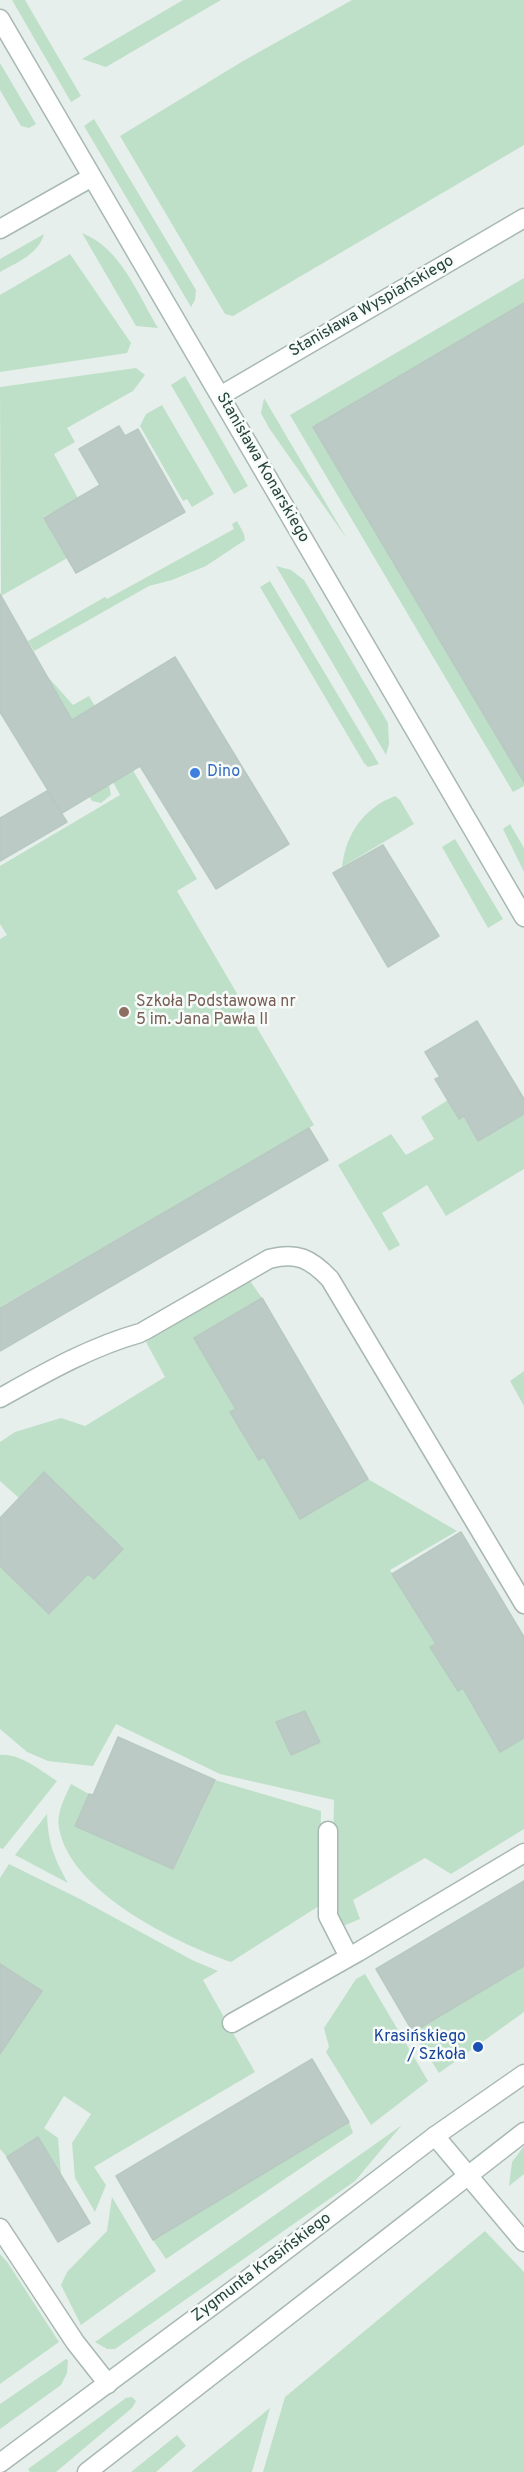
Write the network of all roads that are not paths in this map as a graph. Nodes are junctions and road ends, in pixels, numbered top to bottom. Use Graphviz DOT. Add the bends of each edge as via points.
graph roads {
  1 [pos="0,19"];
  2 [pos="92,177"];
  3 [pos="524,218"];
  4 [pos="0,230"];
  5 [pos="220,396"];
  6 [pos="524,917"];
  7 [pos="0,1398"];
  8 [pos="524,1604"];
  9 [pos="328,1831"];
  10 [pos="524,1853"];
  11 [pos="349,1957"];
  12 [pos="232,2023"];
  13 [pos="524,2074"];
  14 [pos="524,2132"];
  15 [pos="435,2136"];
  16 [pos="467,2175"];
  17 [pos="0,2228"];
  18 [pos="524,2242"];
  19 [pos="108,2384"];
  20 [pos="0,2463"];
  21 [pos="87,2472"];
  1 -- 2 [label="street, Stanisława Konarskiego"];
  2 -- 4 [label="street"];
  2 -- 5 [label="street, Stanisława Konarskiego"];
  3 -- 5 [label="street, Stanisława Wyspiańskiego"];
  5 -- 6 [label="street, Stanisława Konarskiego"];
  7 -- 8 [label="street" via="84,1353 142,1332 269,1259 286,1255 302,1258 330,1279"];
  9 -- 11 [label="street" via="328,1916"];
  10 -- 11 [label="street"];
  11 -- 12 [label="street"];
  13 -- 15 [label="street, Zygmunta Krasińskiego"];
  14 -- 16 [label="street"];
  15 -- 16 [label="street"];
  15 -- 19 [label="street, Zygmunta Krasińskiego"];
  16 -- 18 [label="street"];
  16 -- 21 [label="street"];
  17 -- 19 [label="street" via="75,2342"];
  19 -- 20 [label="street, Zygmunta Krasińskiego"];
}
